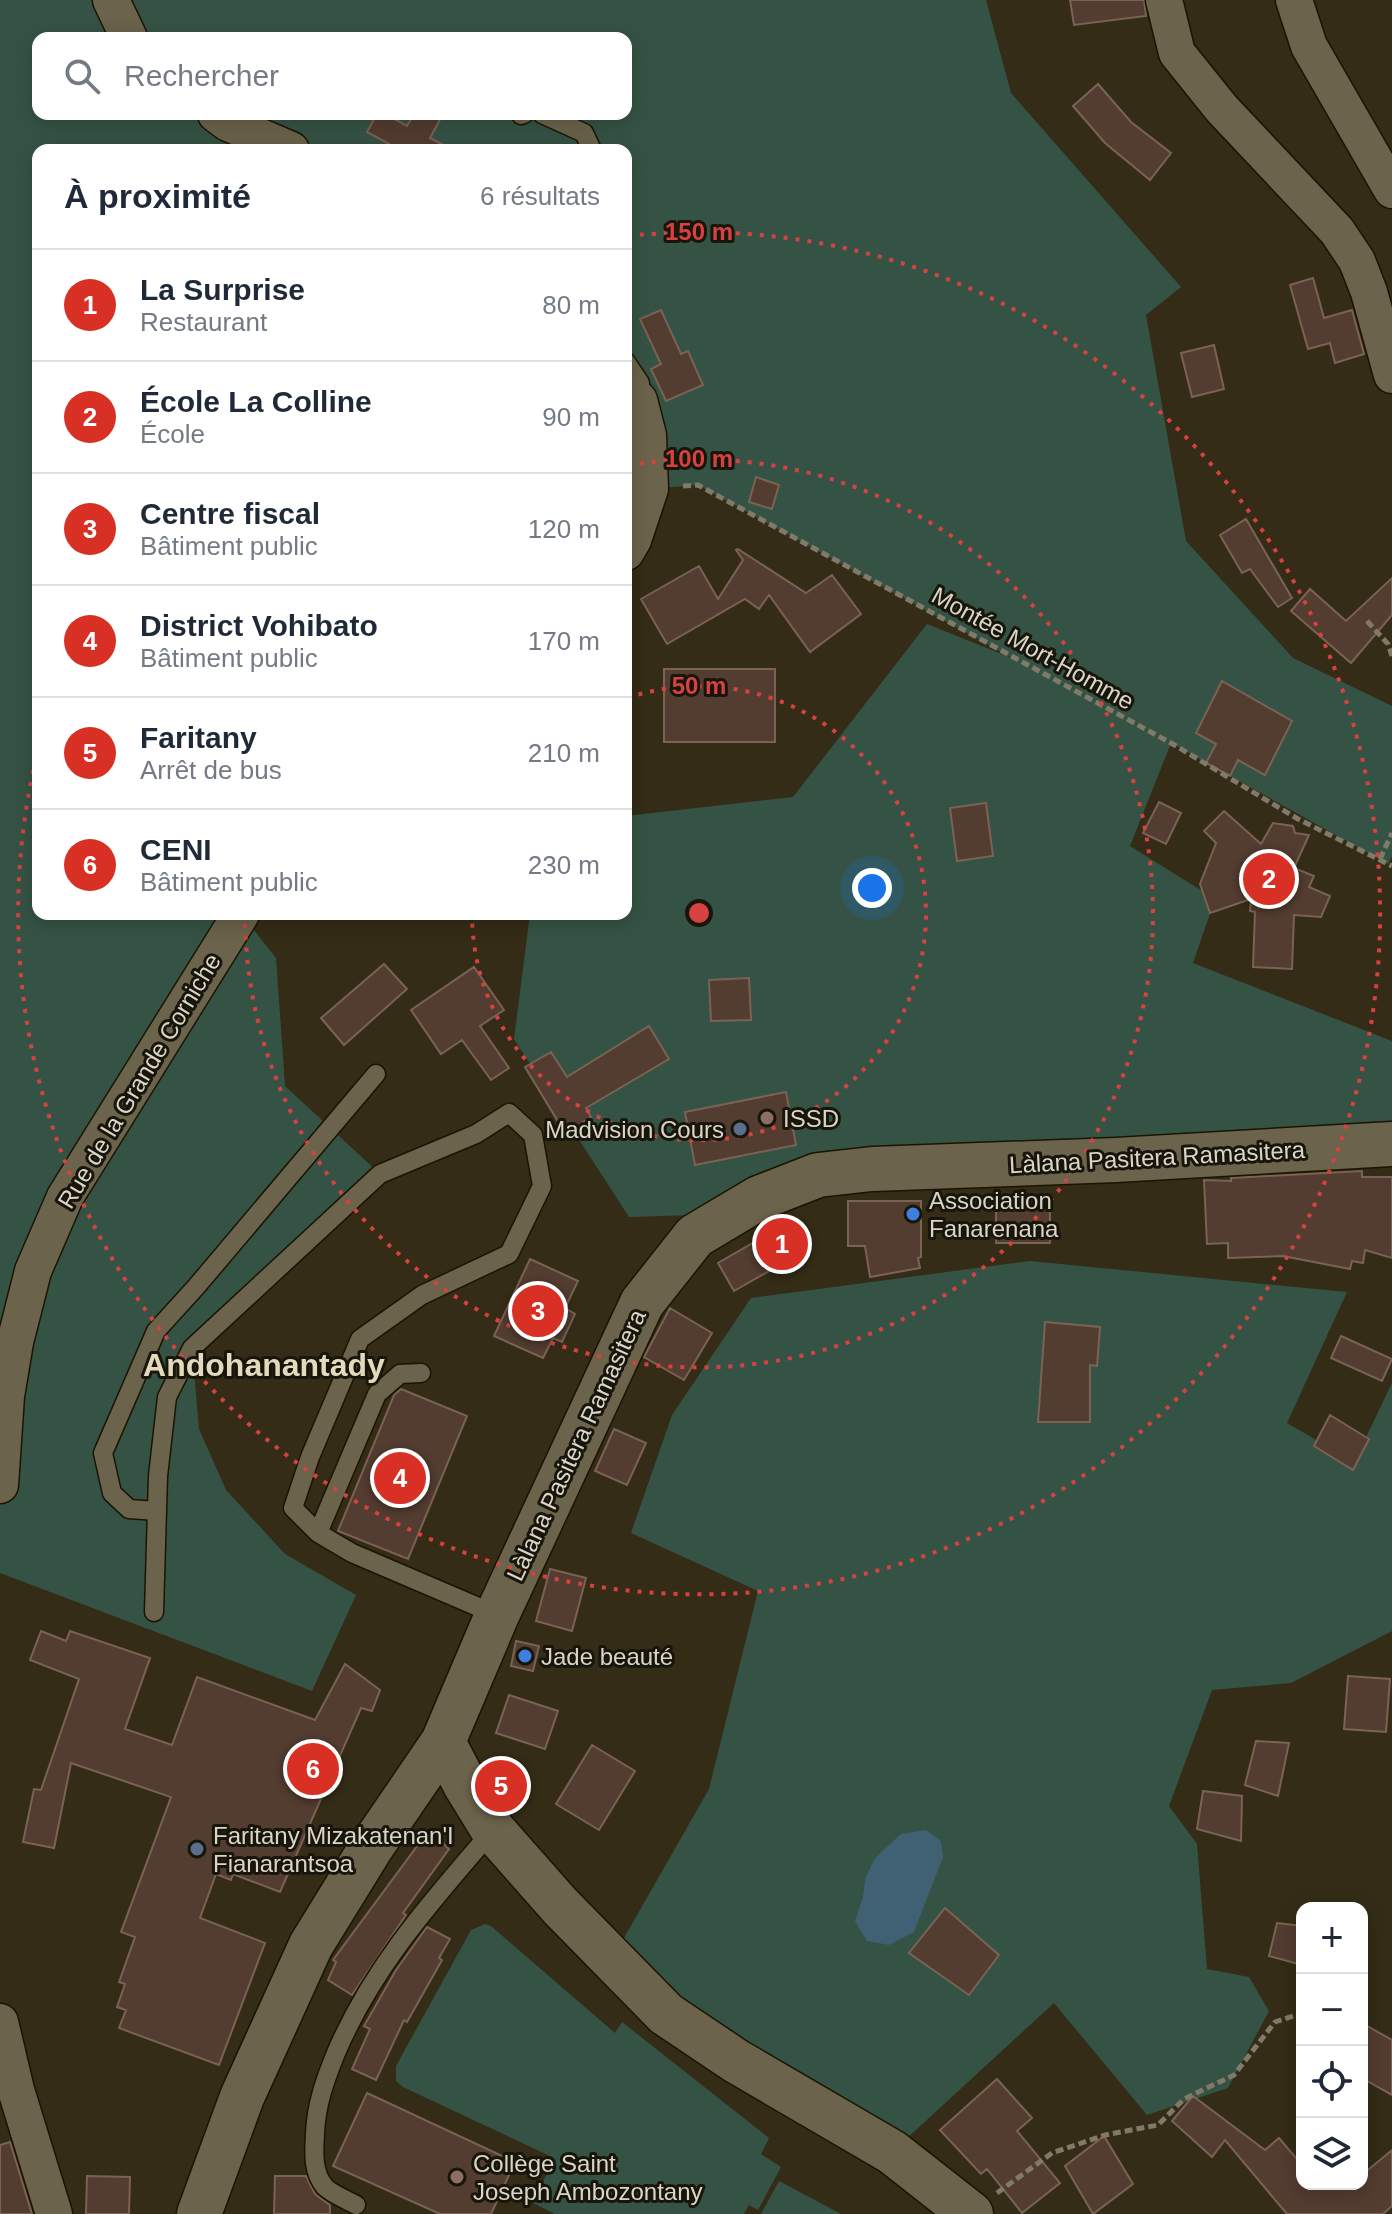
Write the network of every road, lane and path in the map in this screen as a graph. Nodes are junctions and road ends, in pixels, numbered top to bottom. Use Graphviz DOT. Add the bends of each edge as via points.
graph roads {
  1 [pos="111,0"];
  2 [pos="1164,0"];
  3 [pos="1294,0"];
  4 [pos="126,32"];
  5 [pos="224,120"];
  6 [pos="555,120"];
  7 [pos="277,144"];
  8 [pos="589,144"];
  9 [pos="1392,190"];
  10 [pos="632,371"];
  11 [pos="1392,375"];
  12 [pos="632,393"];
  13 [pos="650,489"];
  14 [pos="632,542"];
  15 [pos="1367,621"];
  16 [pos="1392,656"];
  17 [pos="1392,833"];
  18 [pos="1380,859"];
  19 [pos="1392,866"];
  20 [pos="237,920"];
  21 [pos="376,1074"];
  22 [pos="1392,1144"];
  23 [pos="421,1373"];
  24 [pos="0,1485"];
  25 [pos="157,1511"];
  26 [pos="318,1533"];
  27 [pos="154,1612"];
  28 [pos="497,1615"];
  29 [pos="443,1742"];
  30 [pos="493,1830"];
  31 [pos="1296,2015"];
  32 [pos="0,2022"];
  33 [pos="356,2205"];
  34 [pos="971,2213"];
  35 [pos="54,2214"];
  36 [pos="199,2214"];
  1 -- 4 [label="street"];
  2 -- 11 [label="street" via="1177,53 1337,231 1357,261"];
  3 -- 9 [label="street" via="1309,46"];
  5 -- 7 [label="street"];
  6 -- 8 [label="lane" via="584,133"];
  10 -- 12 [label="lane" via="640,383"];
  12 -- 13 [label="street" via="648,435"];
  13 -- 14 [label="street"];
  13 -- 18 [label="path, Montée Mort-Homme" via="698,485 1171,743 1298,819"];
  15 -- 16 [label="path"];
  17 -- 18 [label="path"];
  18 -- 19 [label="path, Montée Mort-Homme"];
  20 -- 24 [label="street, Rue de la Grande Corniche" via="65,1197 33,1271 6,1396"];
  21 -- 25 [label="lane" via="156,1331 103,1453 112,1493 129,1509"];
  22 -- 28 [label="street, Làlana Pasitera Ramasitera" via="872,1169 818,1175 759,1198 695,1236 642,1303"];
  23 -- 26 [label="lane" via="400,1374 377,1394"];
  25 -- 26 [label="lane" via="167,1397 192,1348 380,1174 476,1134 509,1113 533,1135 542,1186 509,1254 422,1295 360,1339 293,1508"];
  25 -- 27 [label="lane"];
  26 -- 28 [label="lane" via="352,1553"];
  28 -- 29 [label="street, Làlana Pasitera Ramasitera"];
  29 -- 30 [label="street"];
  29 -- 36 [label="street, Làlana Pasitera Ramasitera" via="311,1945 242,2097"];
  30 -- 33 [label="lane" via="413,1923 364,1993 327,2076 316,2110 313,2162 325,2187"];
  30 -- 34 [label="street" via="666,2014 892,2152"];
  31 -- 34 [label="path" via="1275,2022 1234,2075 1184,2099 1158,2125 1052,2153"];
  32 -- 35 [label="street"];
}
